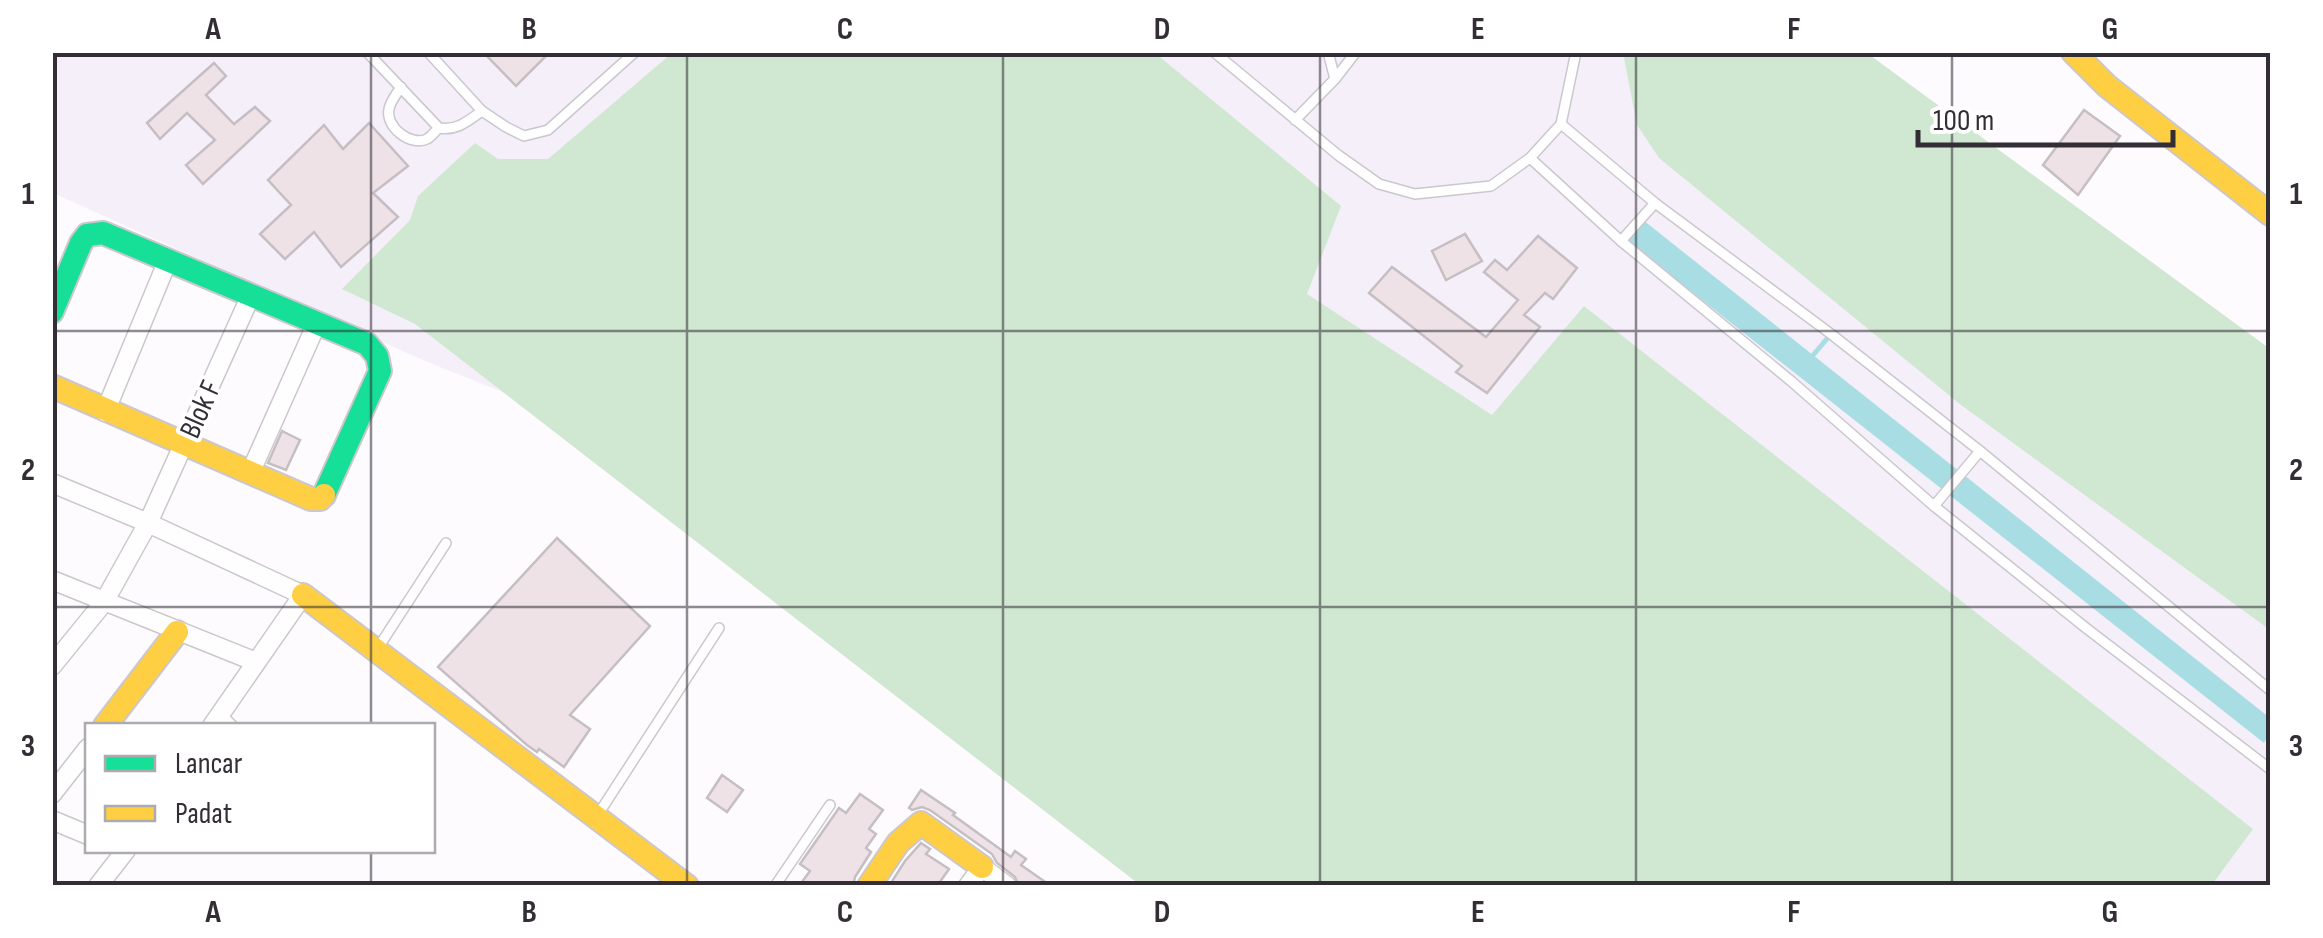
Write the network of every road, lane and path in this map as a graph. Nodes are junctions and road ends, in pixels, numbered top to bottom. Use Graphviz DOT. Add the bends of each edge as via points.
graph roads {
  1 [pos="366,52"];
  2 [pos="428,52"];
  3 [pos="635,52"];
  4 [pos="1214,52"];
  5 [pos="1328,52"];
  6 [pos="1356,52"];
  7 [pos="1576,52"];
  8 [pos="2072,52"];
  9 [pos="1335,79"];
  10 [pos="400,88"];
  11 [pos="482,111"];
  12 [pos="1295,120"];
  13 [pos="1560,124"];
  14 [pos="440,128"];
  15 [pos="1530,158"];
  16 [pos="1652,207"];
  17 [pos="2270,214"];
  18 [pos="1625,238"];
  19 [pos="168,260"];
  20 [pos="251,295"];
  21 [pos="52,312"];
  22 [pos="317,323"];
  23 [pos="52,386"];
  24 [pos="105,412"];
  25 [pos="184,444"];
  26 [pos="1980,451"];
  27 [pos="250,471"];
  28 [pos="52,483"];
  29 [pos="1934,506"];
  30 [pos="148,523"];
  31 [pos="446,544"];
  32 [pos="52,580"];
  33 [pos="303,595"];
  34 [pos="104,602"];
  35 [pos="719,628"];
  36 [pos="177,632"];
  37 [pos="376,651"];
  38 [pos="256,662"];
  39 [pos="52,666"];
  40 [pos="2270,690"];
  41 [pos="222,722"];
  42 [pos="107,723"];
  43 [pos="85,752"];
  44 [pos="2270,769"];
  45 [pos="52,794"];
  46 [pos="830,805"];
  47 [pos="598,816"];
  48 [pos="52,820"];
  49 [pos="85,833"];
  50 [pos="124,853"];
  51 [pos="975,876"];
  52 [pos="677,882"];
  53 [pos="98,886"];
  54 [pos="775,886"];
  55 [pos="868,886"];
  56 [pos="1008,886"];
  1 -- 10 [label="lane"];
  2 -- 11 [label="lane"];
  3 -- 11 [label="lane" via="548,130 524,136"];
  4 -- 12 [label="lane"];
  5 -- 9 [label="lane"];
  6 -- 9 [label="lane"];
  7 -- 13 [label="lane"];
  8 -- 17 [label="street"];
  9 -- 12 [label="lane"];
  10 -- 14 [label="lane"];
  10 -- 14 [label="lane" via="388,109 401,134 426,140"];
  11 -- 14 [label="lane" via="460,126"];
  12 -- 15 [label="lane" via="1380,184 1415,194 1492,186"];
  13 -- 15 [label="lane"];
  13 -- 16 [label="lane"];
  15 -- 18 [label="lane"];
  16 -- 18 [label="lane"];
  16 -- 26 [label="lane"];
  18 -- 29 [label="lane"];
  19 -- 20 [label="street"];
  19 -- 21 [label="street" via="103,233 87,234"];
  19 -- 24 [label="street"];
  20 -- 22 [label="street"];
  20 -- 25 [label="street, Blok F"];
  22 -- 27 [label="street"];
  22 -- 27 [label="street" via="366,344 380,360 326,493 311,499"];
  23 -- 24 [label="street"];
  24 -- 25 [label="street"];
  25 -- 27 [label="street"];
  25 -- 30 [label="street, Blok F"];
  26 -- 29 [label="lane"];
  26 -- 40 [label="lane"];
  28 -- 30 [label="street"];
  29 -- 44 [label="lane"];
  30 -- 33 [label="street"];
  30 -- 34 [label="street, Blok F"];
  31 -- 37 [label="lane"];
  32 -- 34 [label="street"];
  33 -- 37 [label="street"];
  33 -- 38 [label="street"];
  34 -- 36 [label="street"];
  34 -- 39 [label="street, Blok F"];
  35 -- 47 [label="lane"];
  36 -- 38 [label="street"];
  36 -- 42 [label="street"];
  37 -- 47 [label="street"];
  38 -- 41 [label="street"];
  43 -- 45 [label="street"];
  46 -- 54 [label="lane"];
  47 -- 52 [label="street"];
  48 -- 49 [label="street"];
  50 -- 53 [label="street"];
  51 -- 55 [label="street" via="920,824 900,840"];
  51 -- 56 [label="street"];
}
